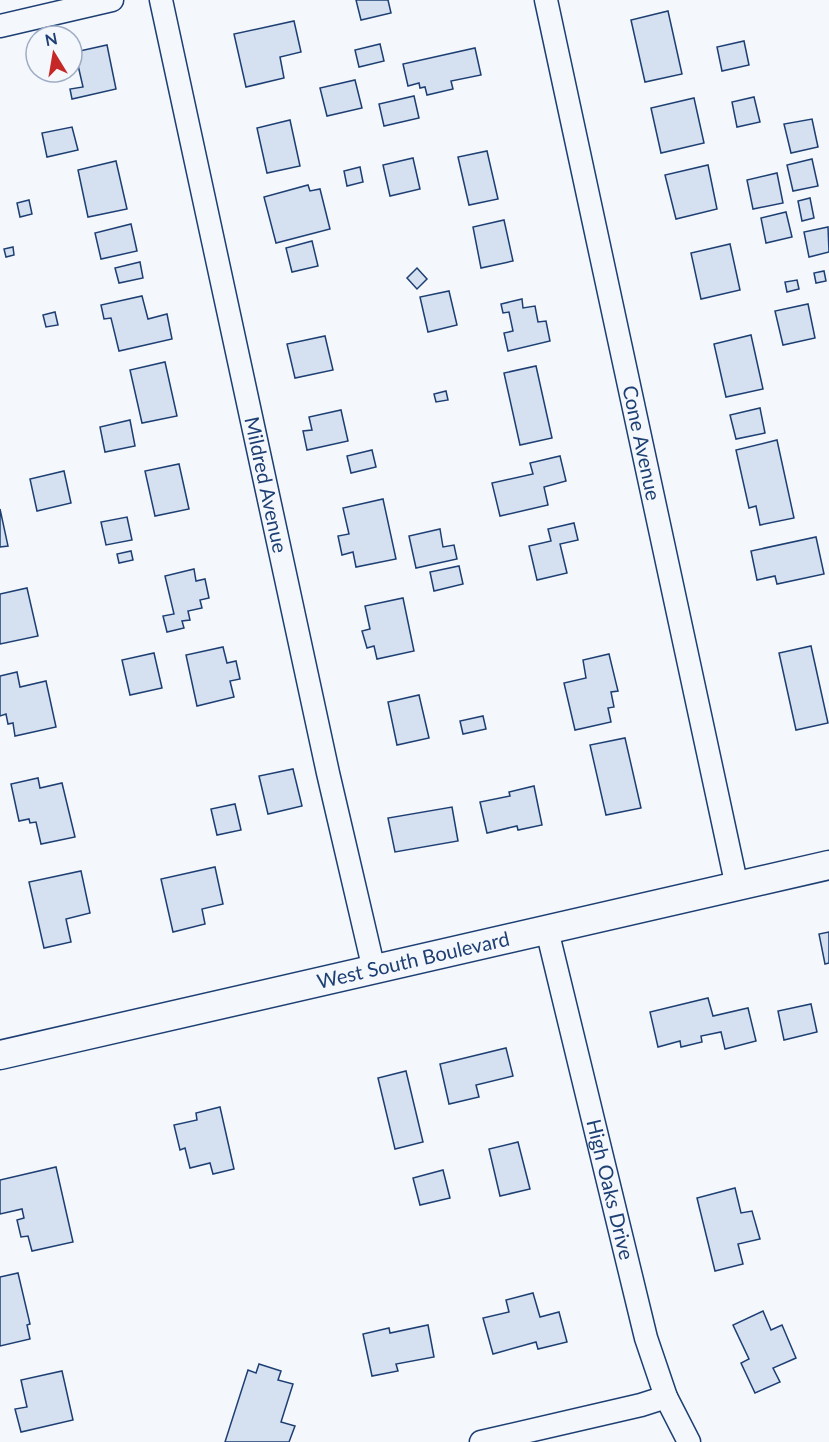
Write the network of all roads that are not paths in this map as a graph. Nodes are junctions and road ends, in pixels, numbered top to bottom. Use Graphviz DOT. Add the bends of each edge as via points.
graph roads {
  1 [pos="112,0"];
  2 [pos="161,0"];
  3 [pos="546,0"];
  4 [pos="0,26"];
  5 [pos="829,866"];
  6 [pos="737,887"];
  7 [pos="547,930"];
  8 [pos="374,970"];
  9 [pos="1,1051"];
  10 [pos="666,1397"];
  11 [pos="481,1442"];
  12 [pos="689,1442"];
  1 -- 4 [label="street"];
  2 -- 8 [label="street, Mildred Avenue"];
  3 -- 6 [label="street, Cone Avenue"];
  5 -- 6 [label="street, West South Boulevard"];
  6 -- 7 [label="street, West South Boulevard"];
  7 -- 8 [label="street, West South Boulevard"];
  7 -- 10 [label="street, High Oaks Drive" via="636,1301"];
  8 -- 9 [label="street, West South Boulevard"];
  10 -- 11 [label="street"];
  10 -- 12 [label="street, High Oaks Drive"];
}
